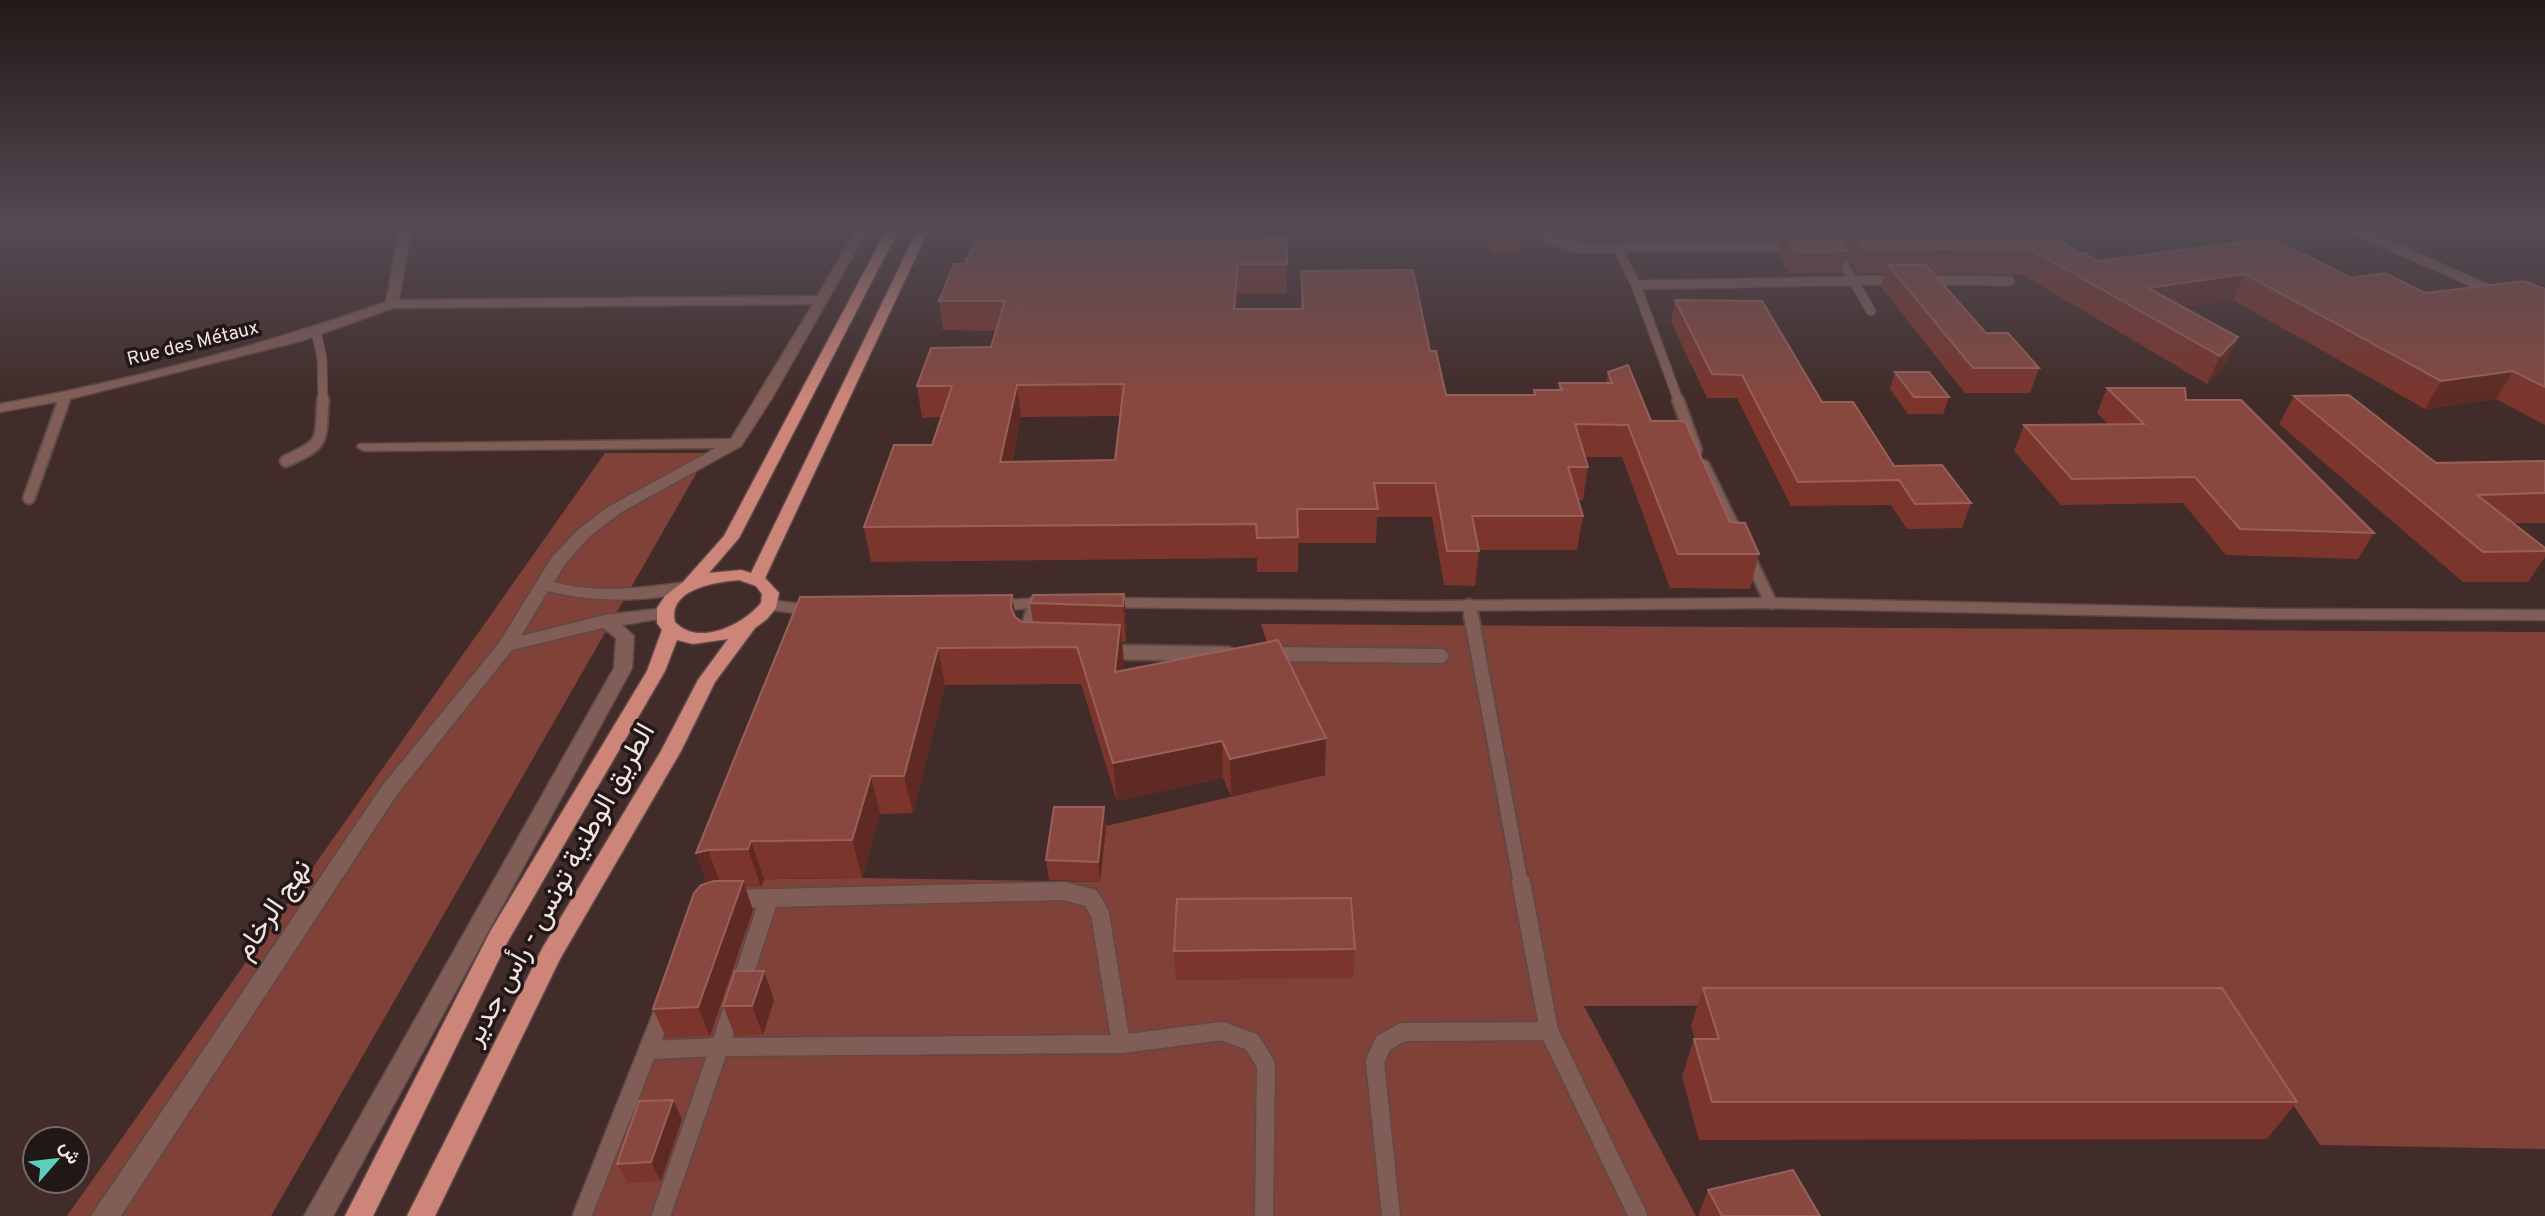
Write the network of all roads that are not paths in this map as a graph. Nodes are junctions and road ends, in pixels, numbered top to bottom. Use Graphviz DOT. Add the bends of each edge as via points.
graph roads {
  1 [pos="1636,285"];
  2 [pos="394,286"];
  3 [pos="829,286"];
  4 [pos="864,286"];
  5 [pos="898,286"];
  6 [pos="1856,286"];
  7 [pos="2481,286"];
  8 [pos="2509,298"];
  9 [pos="821,300"];
  10 [pos="391,304"];
  11 [pos="1871,311"];
  12 [pos="316,332"];
  13 [pos="66,396"];
  14 [pos="0,408"];
  15 [pos="736,443"];
  16 [pos="363,447"];
  17 [pos="286,461"];
  18 [pos="29,498"];
  19 [pos="756,579"];
  20 [pos="545,585"];
  21 [pos="688,586"];
  22 [pos="1035,602"];
  23 [pos="1771,603"];
  24 [pos="769,605"];
  25 [pos="1469,606"];
  26 [pos="968,609"];
  27 [pos="835,613"];
  28 [pos="2545,615"];
  29 [pos="605,621"];
  30 [pos="667,622"];
  31 [pos="746,628"];
  32 [pos="506,646"];
  33 [pos="1029,649"];
  34 [pos="1097,652"];
  35 [pos="1441,656"];
  36 [pos="769,899"];
  37 [pos="714,901"];
  38 [pos="671,989"];
  39 [pos="1549,1031"];
  40 [pos="1121,1044"];
  41 [pos="720,1046"];
  42 [pos="650,1049"];
  43 [pos="105,1216"];
  44 [pos="318,1216"];
  45 [pos="359,1216"];
  46 [pos="421,1216"];
  47 [pos="582,1216"];
  48 [pos="661,1216"];
  49 [pos="1264,1216"];
  50 [pos="1391,1216"];
  51 [pos="1638,1216"];
  1 -- 23 [label="lane" via="1696,449"];
  2 -- 10 [label="street"];
  3 -- 9 [label="street"];
  4 -- 21 [label="main road" via="732,538"];
  5 -- 19 [label="main road"];
  6 -- 11 [label="lane"];
  7 -- 8 [label="lane"];
  9 -- 10 [label="street, Rue des Métaux"];
  9 -- 15 [label="street"];
  10 -- 12 [label="street, Rue des Métaux"];
  12 -- 13 [label="street, Rue des Métaux"];
  12 -- 17 [label="lane" via="323,375 320,440 315,448"];
  13 -- 14 [label="street, Rue des Métaux"];
  13 -- 18 [label="lane"];
  15 -- 16 [label="street"];
  15 -- 20 [label="street, نهج الرخام" via="614,510 558,561"];
  19 -- 21 [label="main road" via="724,576"];
  19 -- 24 [label="main road" via="771,595"];
  20 -- 21 [label="street" via="594,595"];
  20 -- 32 [label="street, نهج الرخام"];
  21 -- 30 [label="main road, الطريق الوطنية تونس - رأس جدير" via="675,595"];
  22 -- 25 [label="street"];
  22 -- 26 [label="street"];
  22 -- 33 [label="lane" via="1025,640"];
  23 -- 25 [label="street"];
  23 -- 28 [label="street"];
  24 -- 27 [label="street"];
  24 -- 31 [label="main road, الطريق الوطنية تونس - رأس جدير"];
  25 -- 39 [label="lane"];
  29 -- 30 [label="street"];
  29 -- 32 [label="street"];
  29 -- 44 [label="street" via="625,636 623,668"];
  30 -- 31 [label="main road" via="697,638"];
  30 -- 45 [label="main road, الطريق الوطنية تونس - رأس جدير" via="656,671 499,936"];
  31 -- 46 [label="main road, الطريق الوطنية تونس - رأس جدير" via="707,680 671,751 551,954"];
  32 -- 43 [label="street, نهج الرخام" via="389,791"];
  34 -- 35 [label="lane"];
  36 -- 37 [label="lane"];
  36 -- 40 [label="lane" via="1064,891 1091,898 1100,914"];
  36 -- 41 [label="lane"];
  38 -- 42 [label="lane"];
  39 -- 50 [label="lane" via="1403,1032 1384,1043 1375,1062"];
  39 -- 51 [label="lane"];
  40 -- 41 [label="lane"];
  40 -- 49 [label="lane" via="1222,1031 1252,1042 1266,1065"];
  41 -- 42 [label="lane"];
  41 -- 48 [label="lane"];
  42 -- 47 [label="lane"];
}
